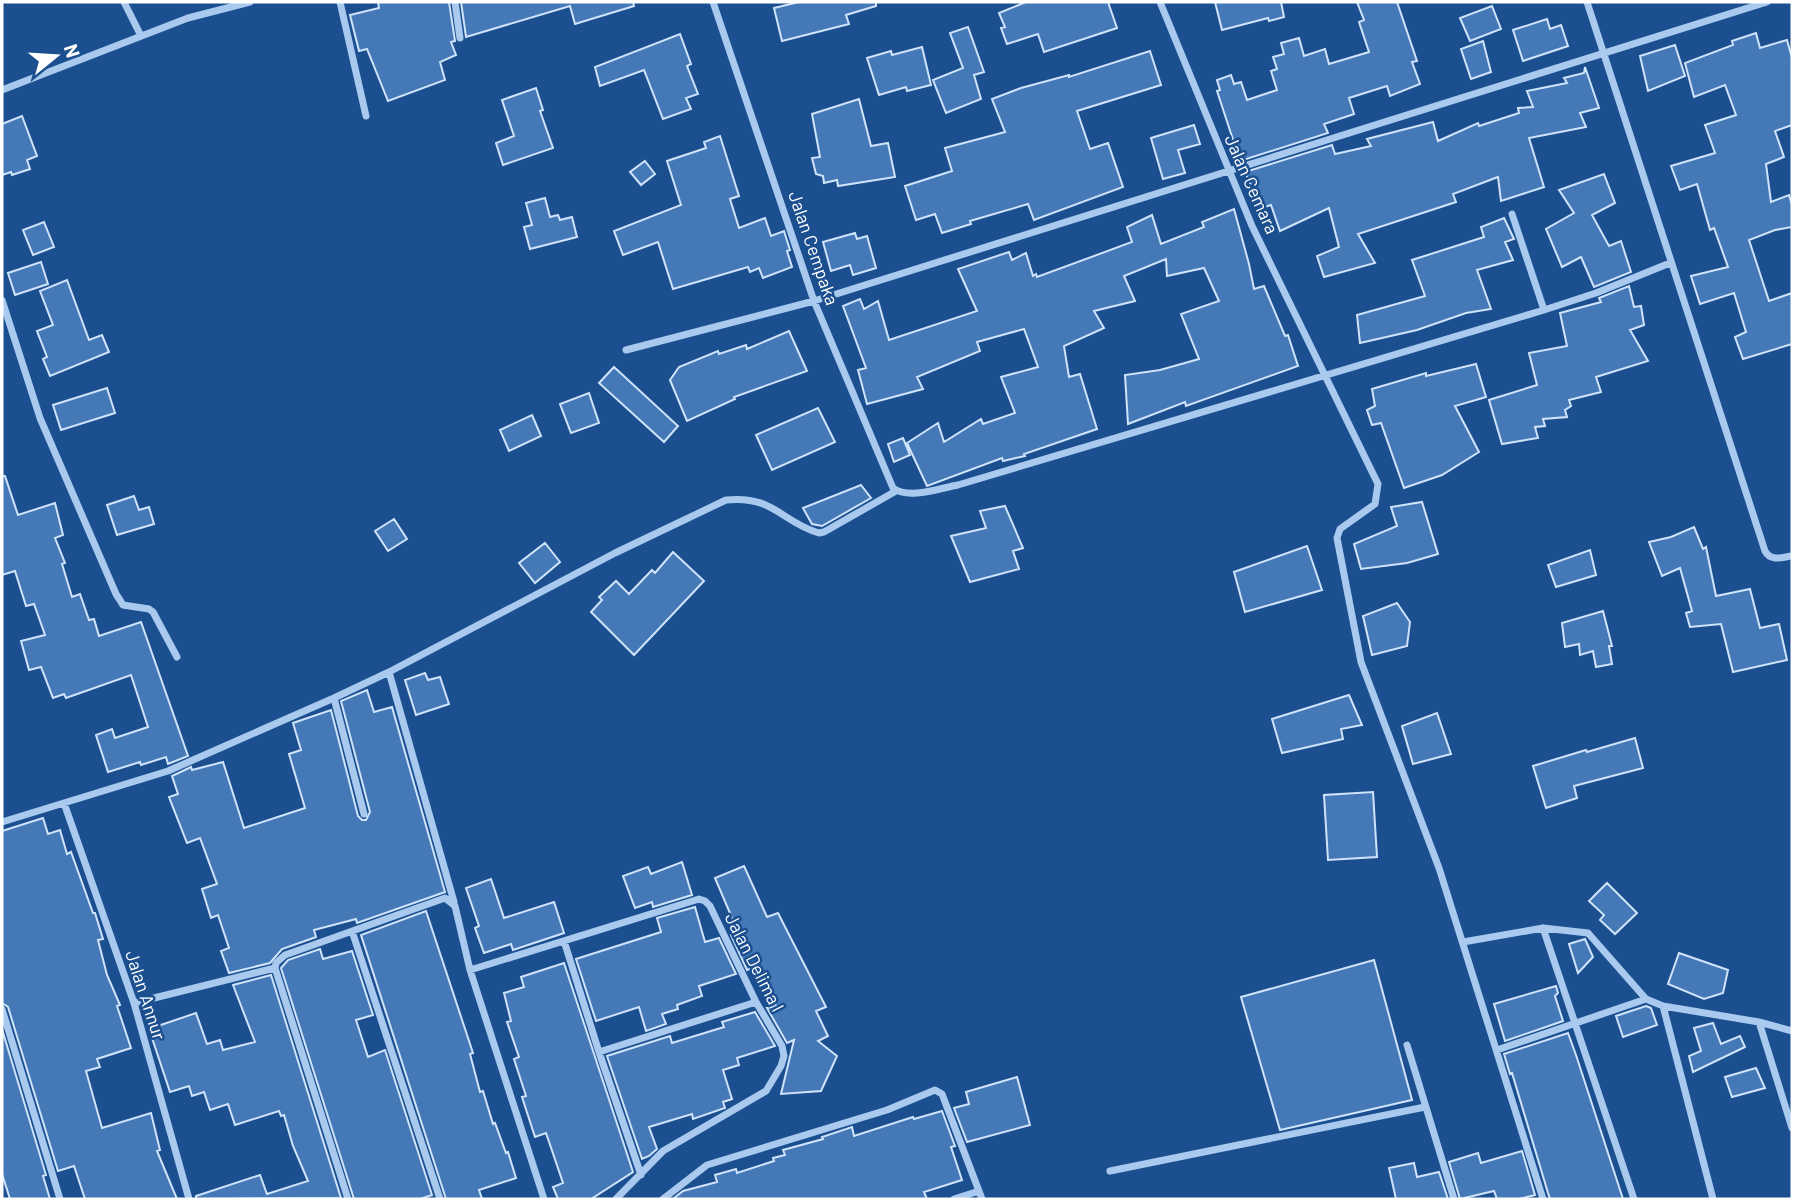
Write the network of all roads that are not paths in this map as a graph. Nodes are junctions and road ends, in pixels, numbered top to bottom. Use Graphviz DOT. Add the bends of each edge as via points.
graph roads {
  1 [pos="124,2"];
  2 [pos="250,2"];
  3 [pos="340,2"];
  4 [pos="455,2"];
  5 [pos="713,2"];
  6 [pos="1160,2"];
  7 [pos="1587,2"];
  8 [pos="1767,2"];
  9 [pos="141,36"];
  10 [pos="460,37"];
  11 [pos="1602,55"];
  12 [pos="2,90"];
  13 [pos="366,116"];
  14 [pos="1227,170"];
  15 [pos="1512,214"];
  16 [pos="1670,263"];
  17 [pos="2,300"];
  18 [pos="814,300"];
  19 [pos="1544,310"];
  20 [pos="626,350"];
  21 [pos="1323,375"];
  22 [pos="900,492"];
  23 [pos="1792,556"];
  24 [pos="177,657"];
  25 [pos="389,673"];
  26 [pos="334,698"];
  27 [pos="64,803"];
  28 [pos="364,814"];
  29 [pos="2,822"];
  30 [pos="455,906"];
  31 [pos="1543,928"];
  32 [pos="352,931"];
  33 [pos="564,941"];
  34 [pos="1463,942"];
  35 [pos="275,968"];
  36 [pos="470,970"];
  37 [pos="1646,999"];
  38 [pos="756,1002"];
  39 [pos="134,1003"];
  40 [pos="1663,1006"];
  41 [pos="2,1009"];
  42 [pos="1759,1022"];
  43 [pos="1575,1025"];
  44 [pos="1792,1031"];
  45 [pos="1407,1045"];
  46 [pos="1497,1050"];
  47 [pos="598,1052"];
  48 [pos="1425,1107"];
  49 [pos="1792,1128"];
  50 [pos="1110,1171"];
  51 [pos="641,1175"];
  52 [pos="980,1195"];
  53 [pos="60,1199"];
  54 [pos="189,1199"];
  55 [pos="348,1199"];
  56 [pos="440,1199"];
  57 [pos="544,1199"];
  58 [pos="616,1199"];
  59 [pos="663,1199"];
  60 [pos="954,1199"];
  61 [pos="1454,1199"];
  62 [pos="1543,1199"];
  63 [pos="1634,1199"];
  64 [pos="1713,1199"];
  1 -- 9 [label="street"];
  2 -- 9 [label="street"];
  3 -- 13 [label="street"];
  4 -- 10 [label="street"];
  5 -- 18 [label="street, Jalan Cempaka"];
  6 -- 14 [label="street, Jalan Cemara"];
  7 -- 11 [label="street"];
  8 -- 11 [label="street"];
  9 -- 12 [label="street"];
  11 -- 14 [label="street"];
  11 -- 16 [label="street"];
  14 -- 18 [label="street"];
  14 -- 21 [label="street, Jalan Cemara"];
  15 -- 19 [label="street"];
  16 -- 19 [label="street"];
  16 -- 23 [label="street" via="1765,551 1775,558"];
  17 -- 24 [label="street" via="40,418 116,594 124,605 153,612"];
  18 -- 20 [label="street"];
  18 -- 22 [label="street, Jalan Cempaka"];
  19 -- 21 [label="street"];
  21 -- 22 [label="street" via="958,485"];
  21 -- 34 [label="street, Jalan Cemara" via="1378,484 1374,504 1340,529 1337,538 1362,662"];
  22 -- 25 [label="street" via="819,533 764,503 726,500 615,553"];
  25 -- 26 [label="street"];
  25 -- 30 [label="street"];
  26 -- 27 [label="street" via="168,771"];
  26 -- 28 [label="street"];
  27 -- 29 [label="street"];
  27 -- 39 [label="street, Jalan Annur"];
  30 -- 32 [label="street" via="445,898"];
  30 -- 36 [label="street"];
  31 -- 34 [label="street"];
  31 -- 37 [label="street" via="1591,934"];
  31 -- 43 [label="street"];
  32 -- 35 [label="street" via="285,955"];
  32 -- 56 [label="street"];
  33 -- 36 [label="street, Jalan Delima I"];
  33 -- 38 [label="street, Jalan Delima I" via="699,899 710,906"];
  33 -- 47 [label="street"];
  34 -- 46 [label="street"];
  35 -- 39 [label="street"];
  35 -- 55 [label="street"];
  36 -- 57 [label="street"];
  37 -- 40 [label="street"];
  37 -- 43 [label="street"];
  38 -- 47 [label="street"];
  38 -- 51 [label="street, Jalan Delima I" via="782,1046 784,1056 774,1081 766,1091 663,1150"];
  39 -- 54 [label="street, Jalan Annur"];
  40 -- 42 [label="street"];
  40 -- 64 [label="street"];
  41 -- 53 [label="street"];
  42 -- 44 [label="street"];
  42 -- 49 [label="street"];
  43 -- 46 [label="street"];
  43 -- 63 [label="street"];
  45 -- 48 [label="street"];
  46 -- 62 [label="street"];
  47 -- 51 [label="street"];
  48 -- 50 [label="street"];
  48 -- 61 [label="street"];
  51 -- 58 [label="street, Jalan Delima I"];
  52 -- 59 [label="street" via="942,1094 935,1090 887,1110 707,1165"];
  52 -- 60 [label="street"];
}
